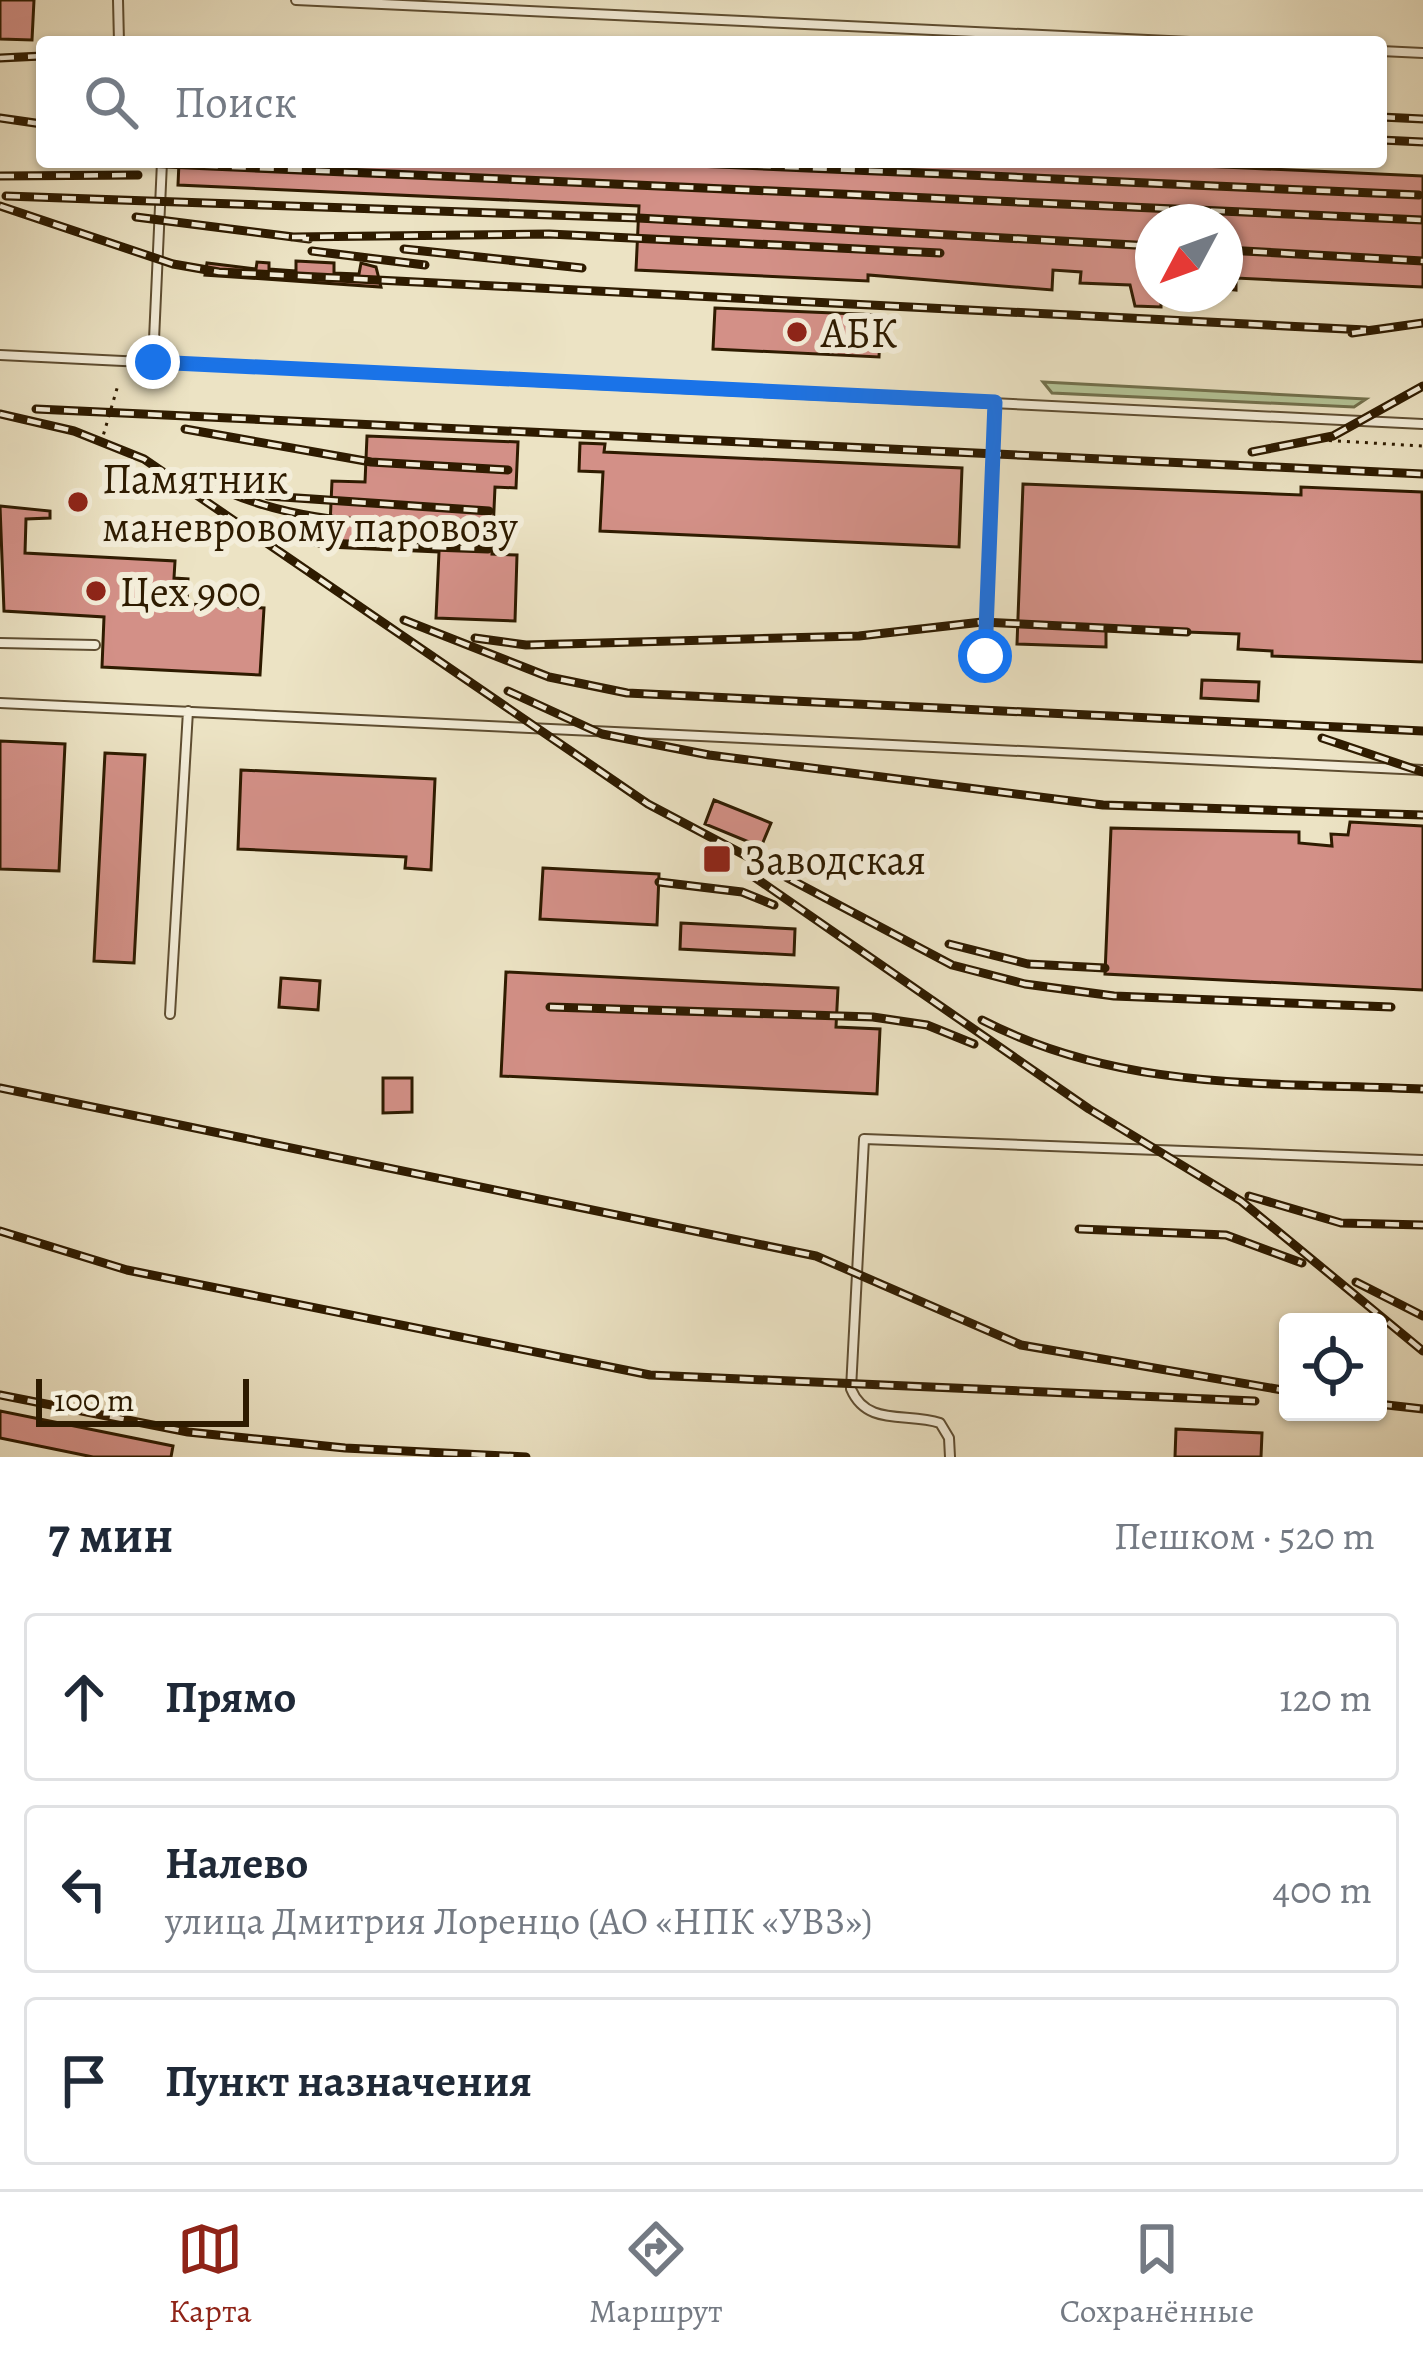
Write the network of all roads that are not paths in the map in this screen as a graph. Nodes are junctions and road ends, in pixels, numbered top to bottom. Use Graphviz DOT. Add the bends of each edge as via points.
graph roads {
  1 [pos="118,0"];
  2 [pos="296,0"];
  3 [pos="118,36"];
  4 [pos="1062,36"];
  5 [pos="1387,51"];
  6 [pos="1423,53"];
  7 [pos="162,168"];
  8 [pos="0,355"];
  9 [pos="153,362"];
  10 [pos="995,402"];
  11 [pos="1423,424"];
  12 [pos="0,643"];
  13 [pos="95,646"];
  14 [pos="985,656"];
  15 [pos="0,703"];
  16 [pos="188,711"];
  17 [pos="1423,770"];
  18 [pos="170,1014"];
  19 [pos="1423,1160"];
  20 [pos="950,1457"];
  1 -- 3 [label="lane"];
  2 -- 4 [label="lane"];
  5 -- 6 [label="lane"];
  7 -- 9 [label="lane"];
  8 -- 9 [label="lane"];
  9 -- 10 [label="lane"];
  10 -- 11 [label="lane"];
  10 -- 14 [label="lane"];
  12 -- 13 [label="lane"];
  15 -- 16 [label="lane"];
  16 -- 17 [label="lane"];
  16 -- 18 [label="lane"];
  19 -- 20 [label="lane" via="864,1139 851,1389 874,1415 940,1423"];
}
